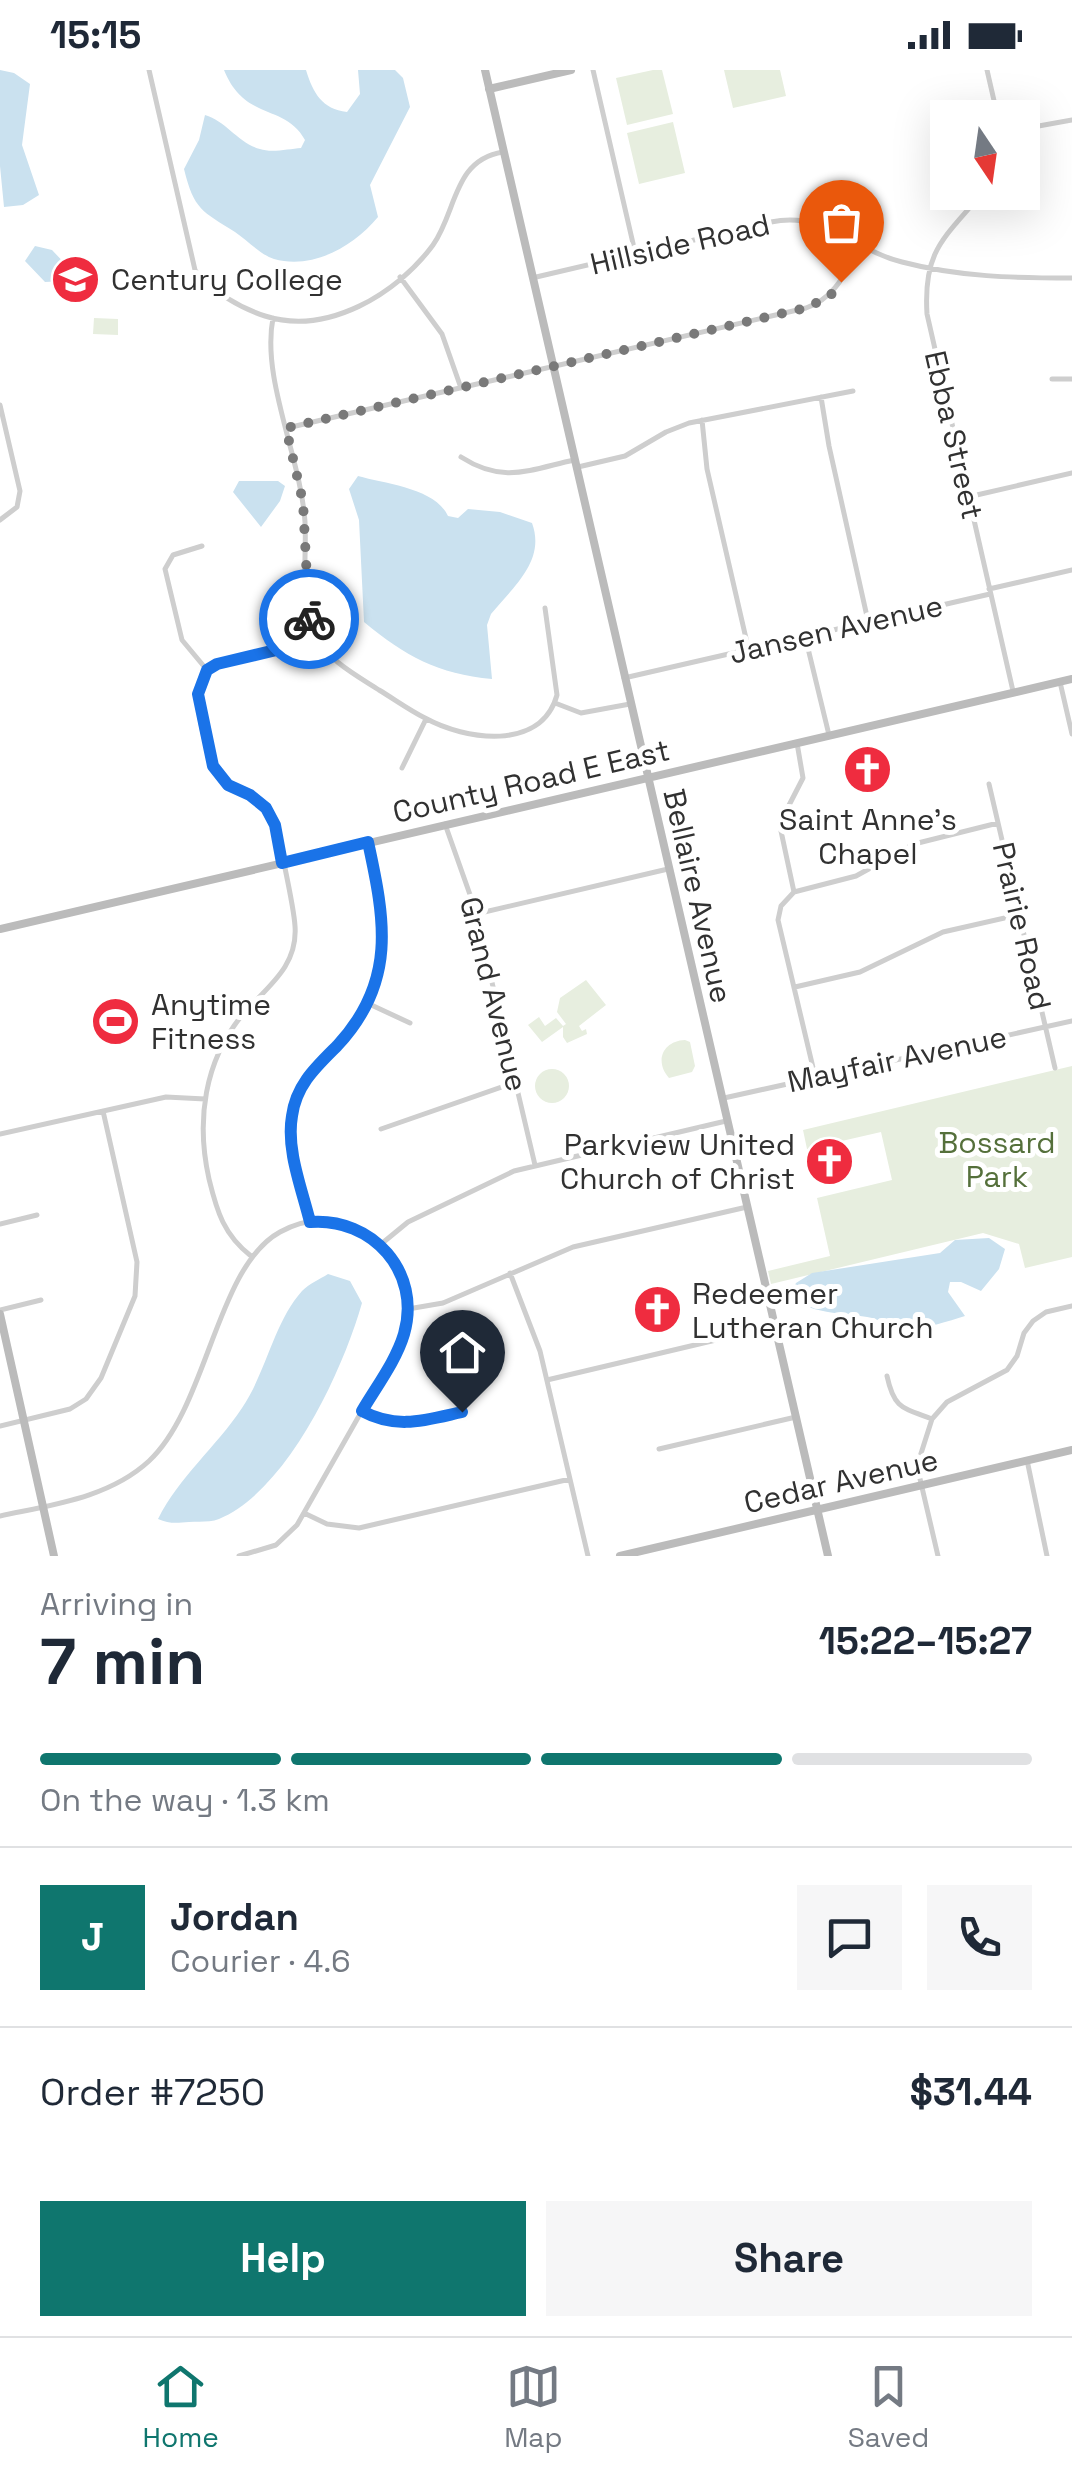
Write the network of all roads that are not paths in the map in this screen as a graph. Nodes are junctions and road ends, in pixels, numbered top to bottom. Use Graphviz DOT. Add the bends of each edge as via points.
graph roads {
  1 [pos="149,70"];
  2 [pos="485,70"];
  3 [pos="571,70"];
  4 [pos="593,70"];
  5 [pos="987,70"];
  6 [pos="489,89"];
  7 [pos="994,100"];
  8 [pos="1072,120"];
  9 [pos="1040,126"];
  10 [pos="504,152"];
  11 [pos="843,202"];
  12 [pos="967,210"];
  13 [pos="828,227"];
  14 [pos="861,245"];
  15 [pos="635,253"];
  16 [pos="930,269"];
  17 [pos="400,277"];
  18 [pos="532,278"];
  19 [pos="1072,278"];
  20 [pos="272,318"];
  21 [pos="553,367"];
  22 [pos="1072,378"];
  23 [pos="1052,379"];
  24 [pos="461,388"];
  25 [pos="852,391"];
  26 [pos="821,397"];
  27 [pos="0,405"];
  28 [pos="702,420"];
  29 [pos="286,428"];
  30 [pos="462,457"];
  31 [pos="575,464"];
  32 [pos="1072,473"];
  33 [pos="968,497"];
  34 [pos="0,520"];
  35 [pos="202,546"];
  36 [pos="1072,570"];
  37 [pos="990,592"];
  38 [pos="546,608"];
  39 [pos="868,621"];
  40 [pos="806,636"];
  41 [pos="318,640"];
  42 [pos="748,649"];
  43 [pos="207,670"];
  44 [pos="624,678"];
  45 [pos="1072,679"];
  46 [pos="1060,682"];
  47 [pos="1014,692"];
  48 [pos="555,702"];
  49 [pos="630,704"];
  50 [pos="426,719"];
  51 [pos="1072,734"];
  52 [pos="830,735"];
  53 [pos="797,742"];
  54 [pos="402,768"];
  55 [pos="646,776"];
  56 [pos="990,784"];
  57 [pos="998,823"];
  58 [pos="446,824"];
  59 [pos="368,842"];
  60 [pos="282,863"];
  61 [pos="668,869"];
  62 [pos="794,892"];
  63 [pos="476,914"];
  64 [pos="1018,915"];
  65 [pos="0,930"];
  66 [pos="795,988"];
  67 [pos="367,1002"];
  68 [pos="1072,1021"];
  69 [pos="410,1024"];
  70 [pos="1045,1026"];
  71 [pos="1054,1068"];
  72 [pos="815,1076"];
  73 [pos="516,1082"];
  74 [pos="204,1099"];
  75 [pos="722,1099"];
  76 [pos="103,1111"];
  77 [pos="727,1121"];
  78 [pos="380,1129"];
  79 [pos="0,1134"];
  80 [pos="535,1166"];
  81 [pos="747,1207"];
  82 [pos="37,1215"];
  83 [pos="310,1222"];
  84 [pos="0,1224"];
  85 [pos="380,1245"];
  86 [pos="251,1256"];
  87 [pos="510,1273"];
  88 [pos="41,1300"];
  89 [pos="1072,1306"];
  90 [pos="408,1308"];
  91 [pos="0,1312"];
  92 [pos="775,1326"];
  93 [pos="887,1376"];
  94 [pos="547,1380"];
  95 [pos="362,1411"];
  96 [pos="462,1412"];
  97 [pos="796,1417"];
  98 [pos="932,1419"];
  99 [pos="24,1420"];
  100 [pos="0,1426"];
  101 [pos="659,1449"];
  102 [pos="1072,1450"];
  103 [pos="1027,1460"];
  104 [pos="570,1479"];
  105 [pos="921,1485"];
  106 [pos="43,1507"];
  107 [pos="818,1510"];
  108 [pos="304,1514"];
  109 [pos="0,1516"];
  110 [pos="54,1556"];
  111 [pos="239,1556"];
  112 [pos="588,1556"];
  113 [pos="620,1556"];
  114 [pos="828,1556"];
  115 [pos="938,1556"];
  116 [pos="1047,1556"];
  1 -- 20 [label="street" via="195,270"];
  2 -- 6 [label="street, Bellaire Avenue"];
  3 -- 6 [label="street"];
  4 -- 15 [label="street"];
  5 -- 7 [label="street"];
  6 -- 10 [label="street, Bellaire Avenue"];
  8 -- 9 [label="street"];
  10 -- 17 [label="street" via="464,174 441,232"];
  10 -- 18 [label="street, Bellaire Avenue"];
  11 -- 13 [label="street"];
  12 -- 16 [label="street, Ebba Street" via="939,242"];
  13 -- 14 [label="street, Hillside Road"];
  13 -- 15 [label="street, Hillside Road" via="782,220"];
  14 -- 16 [label="street, Hillside Road"];
  14 -- 21 [label="street" via="836,289 815,305"];
  15 -- 18 [label="street, Hillside Road"];
  16 -- 19 [label="street, Hillside Road"];
  16 -- 33 [label="street, Ebba Street" via="927,314"];
  17 -- 20 [label="street" via="350,312"];
  17 -- 24 [label="street" via="442,334"];
  18 -- 21 [label="street, Bellaire Avenue"];
  20 -- 29 [label="street" via="270,353"];
  21 -- 24 [label="street"];
  21 -- 31 [label="street, Bellaire Avenue"];
  22 -- 23 [label="street"];
  24 -- 29 [label="street"];
  25 -- 26 [label="street"];
  26 -- 28 [label="street"];
  26 -- 39 [label="street"];
  27 -- 34 [label="street" via="20,491 16,507"];
  28 -- 31 [label="street" via="625,456"];
  28 -- 42 [label="street"];
  29 -- 41 [label="street" via="303,502 308,611"];
  30 -- 31 [label="street" via="504,475"];
  31 -- 44 [label="street, Bellaire Avenue"];
  32 -- 33 [label="street"];
  33 -- 37 [label="street, Ebba Street"];
  35 -- 43 [label="street" via="174,555 166,569 182,640"];
  36 -- 37 [label="street, Jansen Avenue"];
  37 -- 39 [label="street, Jansen Avenue"];
  37 -- 47 [label="street, Ebba Street"];
  38 -- 48 [label="street"];
  39 -- 40 [label="street, Jansen Avenue"];
  40 -- 42 [label="street, Jansen Avenue"];
  40 -- 52 [label="street"];
  41 -- 43 [label="street"];
  41 -- 50 [label="street" via="345,668"];
  42 -- 44 [label="street, Jansen Avenue"];
  43 -- 60 [label="street" via="198,704 212,764 222,780 266,808"];
  44 -- 49 [label="street, Bellaire Avenue"];
  45 -- 46 [label="street, County Road E East"];
  46 -- 47 [label="street, County Road E East"];
  46 -- 51 [label="street"];
  47 -- 52 [label="street, County Road E East"];
  48 -- 49 [label="street" via="581,713"];
  48 -- 50 [label="street" via="540,723 516,735 476,734"];
  49 -- 55 [label="street, Bellaire Avenue"];
  50 -- 54 [label="street"];
  52 -- 53 [label="street, County Road E East"];
  53 -- 55 [label="street, County Road E East"];
  53 -- 62 [label="street" via="803,778 781,831"];
  55 -- 58 [label="street, County Road E East"];
  55 -- 61 [label="street, Bellaire Avenue"];
  56 -- 57 [label="street, Prairie Road"];
  57 -- 62 [label="street" via="914,844 856,876"];
  57 -- 64 [label="street, Prairie Road"];
  58 -- 59 [label="street, County Road E East"];
  58 -- 63 [label="street, Grand Avenue"];
  59 -- 60 [label="street, County Road E East"];
  59 -- 67 [label="street" via="384,926 382,958"];
  60 -- 65 [label="street, County Road E East"];
  60 -- 74 [label="street" via="295,923 292,954 226,1040"];
  61 -- 63 [label="street"];
  61 -- 75 [label="street, Bellaire Avenue"];
  62 -- 66 [label="street" via="778,920"];
  63 -- 73 [label="street, Grand Avenue"];
  64 -- 66 [label="street" via="943,932 860,972"];
  64 -- 70 [label="street, Prairie Road"];
  66 -- 72 [label="street"];
  67 -- 69 [label="street"];
  67 -- 83 [label="street" via="310,1072 294,1104 291,1140"];
  68 -- 70 [label="street, Mayfair Avenue"];
  70 -- 71 [label="street, Prairie Road"];
  70 -- 72 [label="street, Mayfair Avenue"];
  72 -- 75 [label="street, Mayfair Avenue"];
  73 -- 78 [label="street"];
  73 -- 80 [label="street, Grand Avenue"];
  74 -- 76 [label="street" via="166,1097"];
  74 -- 86 [label="street" via="204,1150 216,1207 229,1236"];
  75 -- 77 [label="street, Bellaire Avenue"];
  76 -- 79 [label="street"];
  76 -- 99 [label="street" via="137,1262 135,1296 92,1392 70,1409"];
  77 -- 80 [label="street"];
  77 -- 81 [label="street, Bellaire Avenue"];
  80 -- 85 [label="street" via="408,1222"];
  81 -- 87 [label="street" via="573,1247"];
  81 -- 92 [label="street, Bellaire Avenue"];
  82 -- 84 [label="street"];
  83 -- 85 [label="street" via="352,1227"];
  83 -- 86 [label="street" via="276,1234"];
  85 -- 90 [label="street" via="401,1274"];
  86 -- 106 [label="street" via="177,1426 158,1452 110,1487"];
  87 -- 90 [label="street" via="434,1306"];
  87 -- 94 [label="street"];
  88 -- 91 [label="street"];
  89 -- 98 [label="street" via="1032,1321 1007,1370 947,1402"];
  90 -- 95 [label="street" via="401,1342"];
  91 -- 99 [label="street"];
  92 -- 94 [label="street"];
  92 -- 97 [label="street, Bellaire Avenue"];
  93 -- 98 [label="street" via="898,1405"];
  94 -- 104 [label="street"];
  95 -- 96 [label="street" via="398,1424"];
  95 -- 108 [label="street"];
  97 -- 101 [label="street"];
  97 -- 107 [label="street, Bellaire Avenue"];
  98 -- 105 [label="street" via="918,1458"];
  99 -- 100 [label="street"];
  99 -- 106 [label="street"];
  102 -- 103 [label="street, Cedar Avenue"];
  103 -- 105 [label="street, Cedar Avenue"];
  103 -- 116 [label="street"];
  104 -- 108 [label="street" via="359,1528"];
  104 -- 112 [label="street"];
  105 -- 107 [label="street, Cedar Avenue"];
  105 -- 115 [label="street"];
  106 -- 109 [label="street"];
  106 -- 110 [label="street"];
  107 -- 113 [label="street, Cedar Avenue"];
  107 -- 114 [label="street, Bellaire Avenue"];
  108 -- 111 [label="street" via="276,1544"];
}
